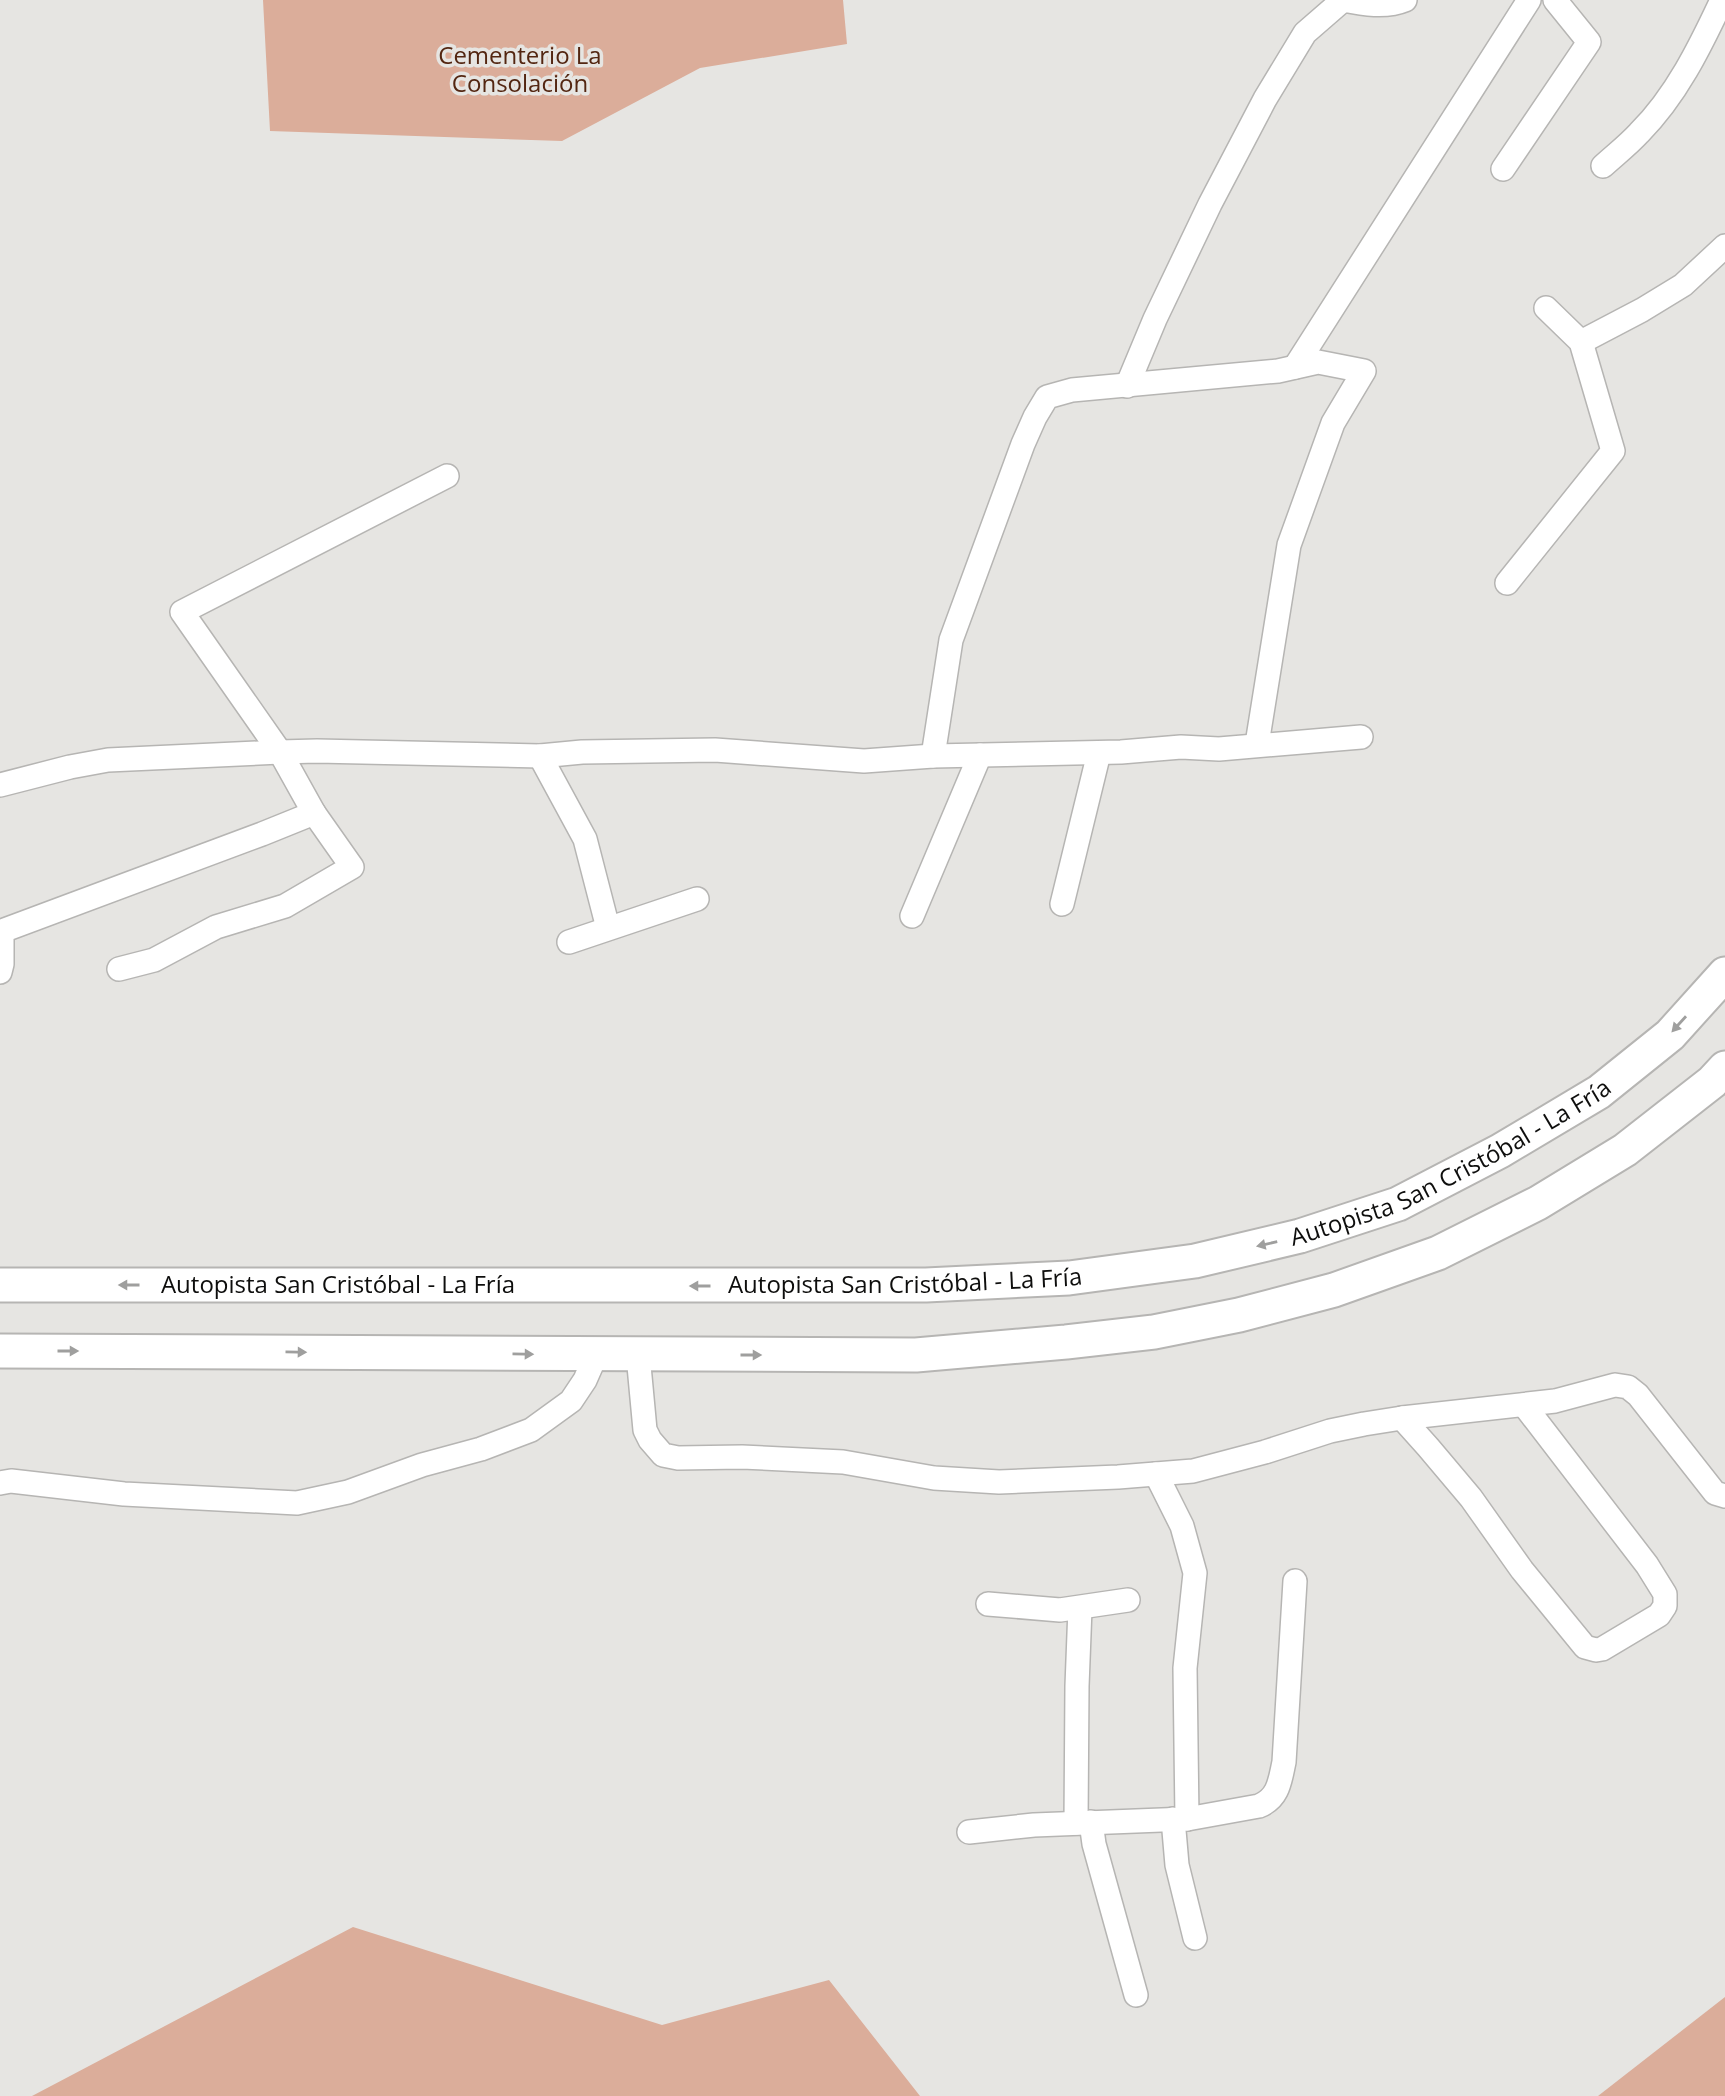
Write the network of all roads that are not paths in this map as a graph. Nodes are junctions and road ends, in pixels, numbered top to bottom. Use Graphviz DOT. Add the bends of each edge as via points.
graph roads {
  1 [pos="1405,0"];
  2 [pos="1529,0"];
  3 [pos="1555,0"];
  4 [pos="1722,0"];
  5 [pos="1603,166"];
  6 [pos="1503,169"];
  7 [pos="1725,246"];
  8 [pos="1546,308"];
  9 [pos="1581,342"];
  10 [pos="1295,367"];
  11 [pos="1127,386"];
  12 [pos="447,476"];
  13 [pos="1507,583"];
  14 [pos="1361,737"];
  15 [pos="1257,744"];
  16 [pos="280,751"];
  17 [pos="1099,752"];
  18 [pos="980,755"];
  19 [pos="540,756"];
  20 [pos="933,756"];
  21 [pos="0,785"];
  22 [pos="314,813"];
  23 [pos="697,900"];
  24 [pos="1062,904"];
  25 [pos="912,916"];
  26 [pos="608,928"];
  27 [pos="569,942"];
  28 [pos="119,969"];
  29 [pos="0,972"];
  30 [pos="1725,974"];
  31 [pos="1725,1068"];
  32 [pos="0,1285"];
  33 [pos="0,1350"];
  34 [pos="596,1355"];
  35 [pos="638,1355"];
  36 [pos="1524,1405"];
  37 [pos="1402,1418"];
  38 [pos="1156,1474"];
  39 [pos="0,1483"];
  40 [pos="1725,1496"];
  41 [pos="1295,1581"];
  42 [pos="1128,1600"];
  43 [pos="988,1604"];
  44 [pos="1080,1608"];
  45 [pos="1180,1819"];
  46 [pos="1084,1823"];
  47 [pos="969,1832"];
  48 [pos="1195,1938"];
  49 [pos="1136,1995"];
  1 -- 11 [label="street" via="1372,5 1343,0 1305,33 1210,204"];
  2 -- 10 [label="street"];
  3 -- 6 [label="street" via="1589,42"];
  4 -- 5 [label="street" via="1697,53 1662,104 1640,133"];
  7 -- 9 [label="street" via="1683,285"];
  8 -- 9 [label="street"];
  9 -- 13 [label="street" via="1613,451"];
  10 -- 11 [label="street"];
  10 -- 15 [label="street" via="1318,362 1364,371 1334,423 1289,545"];
  11 -- 20 [label="street" via="1046,397 1035,417 951,640"];
  12 -- 16 [label="street" via="182,612"];
  14 -- 15 [label="street"];
  15 -- 17 [label="street"];
  16 -- 19 [label="street"];
  16 -- 21 [label="street" via="108,760"];
  16 -- 22 [label="street"];
  17 -- 18 [label="street"];
  17 -- 24 [label="street"];
  18 -- 20 [label="street"];
  18 -- 25 [label="street"];
  19 -- 20 [label="street" via="715,750 864,761"];
  19 -- 26 [label="street" via="584,839"];
  22 -- 28 [label="street" via="352,867 285,906 216,927 154,960"];
  22 -- 29 [label="street" via="2,931"];
  23 -- 26 [label="street"];
  26 -- 27 [label="street"];
  30 -- 32 [label="highway, Autopista San Cristóbal - La Fría, one-way" via="1670,1035 1599,1092 1500,1151 1398,1204 1300,1236 1195,1261 1069,1278 926,1285"];
  35 -- 31 [label="highway, one-way" via="916,1355 1066,1342 1154,1332 1322,1294 1438,1253 1538,1203 1625,1150"];
  33 -- 34 [label="highway, one-way"];
  34 -- 35 [label="highway"];
  34 -- 39 [label="street" via="571,1401 531,1430 348,1492 297,1503"];
  35 -- 38 [label="street" via="645,1430 663,1455 843,1462 934,1478 999,1482"];
  36 -- 37 [label="street"];
  36 -- 37 [label="street" via="1665,1594 1659,1615 1602,1649 1586,1647 1522,1570 1471,1498"];
  36 -- 40 [label="street" via="1615,1385 1628,1387 1715,1493"];
  37 -- 38 [label="street" via="1330,1432 1193,1471"];
  38 -- 45 [label="street" via="1182,1526 1195,1573 1185,1668"];
  41 -- 45 [label="street" via="1284,1762 1278,1789 1270,1801 1259,1806"];
  42 -- 44 [label="street"];
  43 -- 44 [label="street"];
  44 -- 46 [label="street" via="1077,1686"];
  45 -- 46 [label="street"];
  45 -- 48 [label="street" via="1177,1865"];
  46 -- 47 [label="street"];
  46 -- 49 [label="street"];
}
